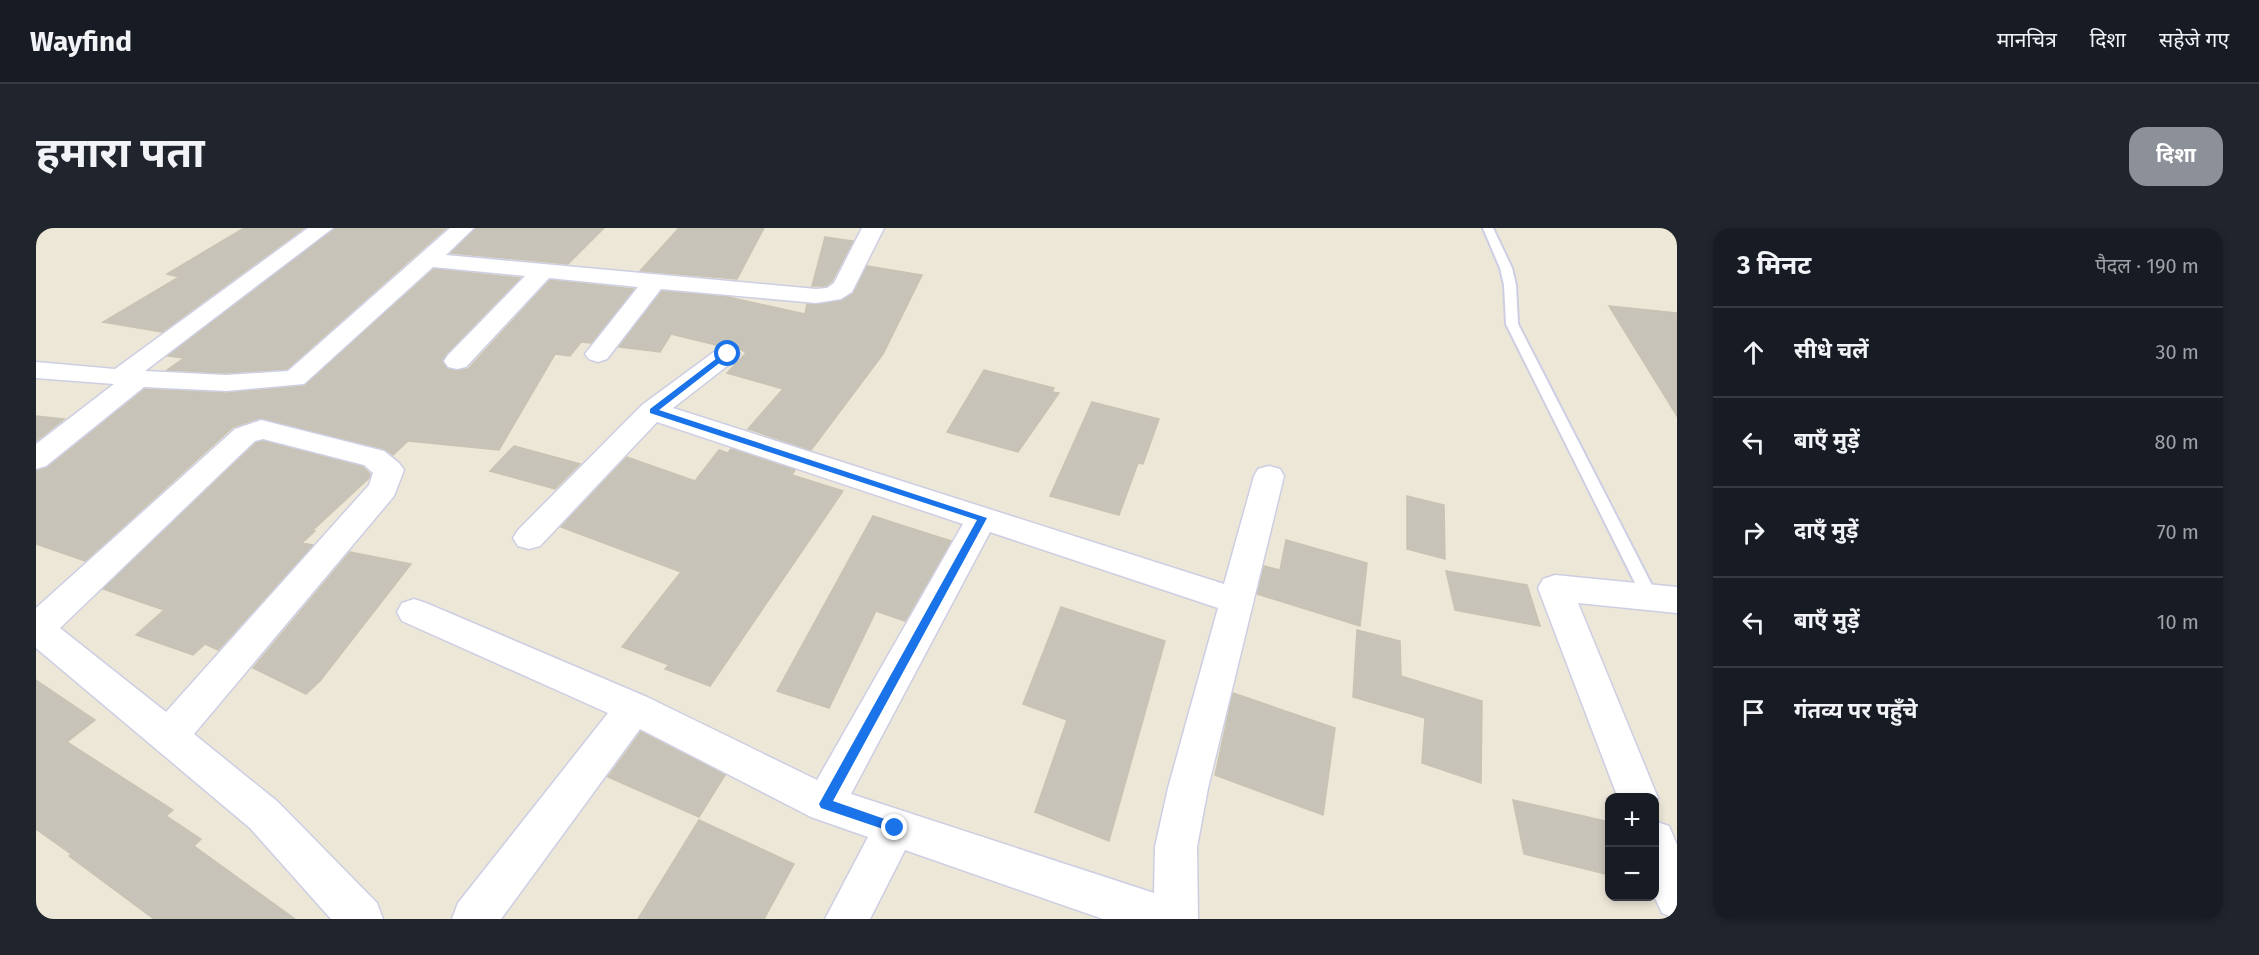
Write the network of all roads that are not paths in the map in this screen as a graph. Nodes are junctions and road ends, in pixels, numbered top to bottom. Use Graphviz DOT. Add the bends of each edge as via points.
graph roads {
  1 [pos="322,228"];
  2 [pos="463,228"];
  3 [pos="1488,228"];
  4 [pos="866,229"];
  5 [pos="428,260"];
  6 [pos="544,270"];
  7 [pos="656,280"];
  8 [pos="598,354"];
  9 [pos="728,354"];
  10 [pos="457,361"];
  11 [pos="36,370"];
  12 [pos="129,378"];
  13 [pos="652,411"];
  14 [pos="36,459"];
  15 [pos="1269,476"];
  16 [pos="982,518"];
  17 [pos="529,538"];
  18 [pos="1664,598"];
  19 [pos="1236,601"];
  20 [pos="414,612"];
  21 [pos="36,628"];
  22 [pos="634,708"];
  23 [pos="169,736"];
  24 [pos="1636,793"];
  25 [pos="825,804"];
  26 [pos="895,828"];
  27 [pos="1657,847"];
  28 [pos="1677,898"];
  29 [pos="361,919"];
  30 [pos="474,919"];
  31 [pos="847,919"];
  32 [pos="1166,919"];
  33 [pos="1176,919"];
  1 -- 12 [label="street"];
  2 -- 5 [label="street"];
  3 -- 18 [label="lane" via="1508,277 1512,324"];
  4 -- 7 [label="street" via="844,287 833,294 816,296"];
  5 -- 6 [label="street"];
  5 -- 12 [label="street" via="295,378 226,383"];
  6 -- 7 [label="street"];
  6 -- 10 [label="street"];
  7 -- 8 [label="street"];
  9 -- 13 [label="street"];
  11 -- 12 [label="street"];
  12 -- 14 [label="street"];
  13 -- 16 [label="street"];
  13 -- 17 [label="street"];
  15 -- 19 [label="street"];
  16 -- 19 [label="street"];
  16 -- 25 [label="street"];
  18 -- 24 [label="street" via="1556,588"];
  19 -- 33 [label="street" via="1176,847"];
  20 -- 22 [label="street"];
  21 -- 23 [label="street"];
  21 -- 23 [label="street" via="253,432 261,429 374,458 389,470 383,489"];
  22 -- 25 [label="street"];
  22 -- 30 [label="street"];
  23 -- 29 [label="street" via="264,815"];
  25 -- 26 [label="street"];
  26 -- 31 [label="street"];
  26 -- 32 [label="street"];
  27 -- 28 [label="street"];
}
